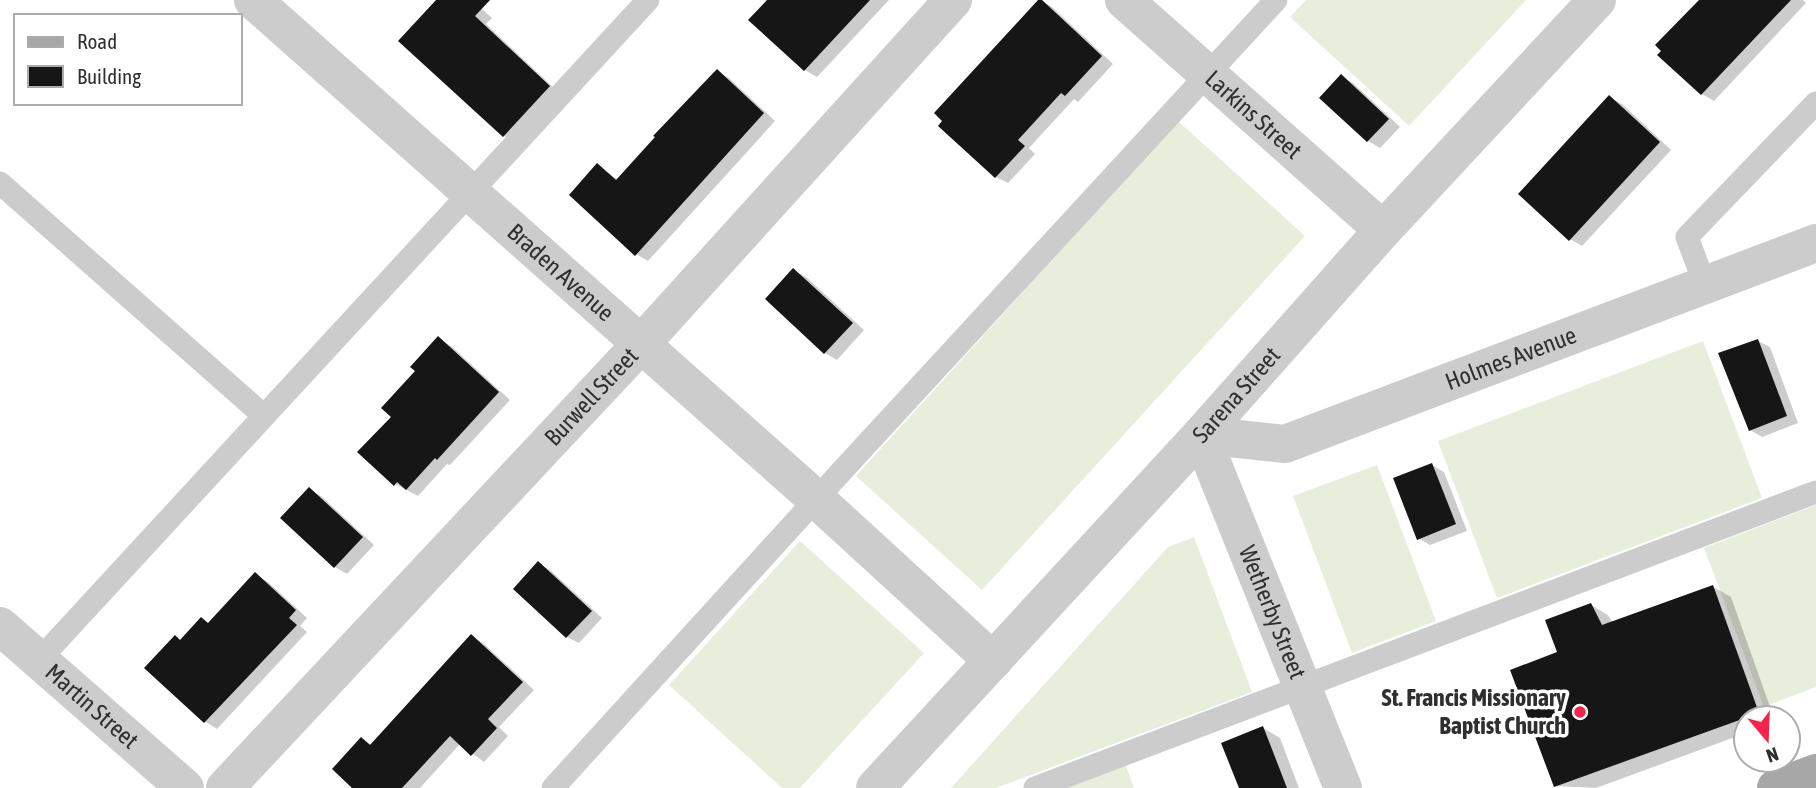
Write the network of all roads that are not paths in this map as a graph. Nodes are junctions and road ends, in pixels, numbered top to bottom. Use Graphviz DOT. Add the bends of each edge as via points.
graph roads {
  1 [pos="253,0"];
  2 [pos="648,0"];
  3 [pos="953,0"];
  4 [pos="1124,0"];
  5 [pos="1276,0"];
  6 [pos="1597,0"];
  7 [pos="1207,74"];
  8 [pos="1816,103"];
  9 [pos="0,183"];
  10 [pos="470,192"];
  11 [pos="1383,230"];
  12 [pos="1816,243"];
  13 [pos="1705,285"];
  14 [pos="641,344"];
  15 [pos="264,415"];
  16 [pos="1201,435"];
  17 [pos="1816,492"];
  18 [pos="816,499"];
  19 [pos="0,626"];
  20 [pos="39,660"];
  21 [pos="993,661"];
  22 [pos="1303,687"];
  23 [pos="1816,773"];
  24 [pos="185,788"];
  25 [pos="225,788"];
  26 [pos="553,788"];
  27 [pos="875,788"];
  28 [pos="1035,788"];
  29 [pos="1343,788"];
  30 [pos="1776,788"];
  1 -- 10 [label="street, Braden Avenue"];
  2 -- 10 [label="lane"];
  3 -- 14 [label="street, Burwell Street"];
  4 -- 7 [label="street, Larkins Street"];
  5 -- 7 [label="lane"];
  6 -- 11 [label="street, Sarena Street"];
  7 -- 11 [label="street, Larkins Street"];
  7 -- 18 [label="lane"];
  8 -- 13 [label="lane" via="1687,237"];
  9 -- 15 [label="lane"];
  10 -- 14 [label="street, Braden Avenue"];
  10 -- 15 [label="lane"];
  11 -- 16 [label="street, Sarena Street"];
  12 -- 13 [label="street, Holmes Avenue"];
  13 -- 16 [label="street, Holmes Avenue" via="1284,444"];
  14 -- 18 [label="street, Braden Avenue"];
  14 -- 25 [label="street, Burwell Street"];
  15 -- 20 [label="lane"];
  16 -- 21 [label="street, Sarena Street"];
  16 -- 22 [label="street, Wetherby Street"];
  17 -- 22 [label="lane"];
  18 -- 21 [label="street, Braden Avenue"];
  18 -- 26 [label="lane"];
  19 -- 20 [label="street, Martin Street"];
  20 -- 24 [label="street, Martin Street"];
  21 -- 27 [label="street, Sarena Street"];
  22 -- 28 [label="lane"];
  22 -- 29 [label="street, Wetherby Street"];
  23 -- 30 [label="main road"];
}
